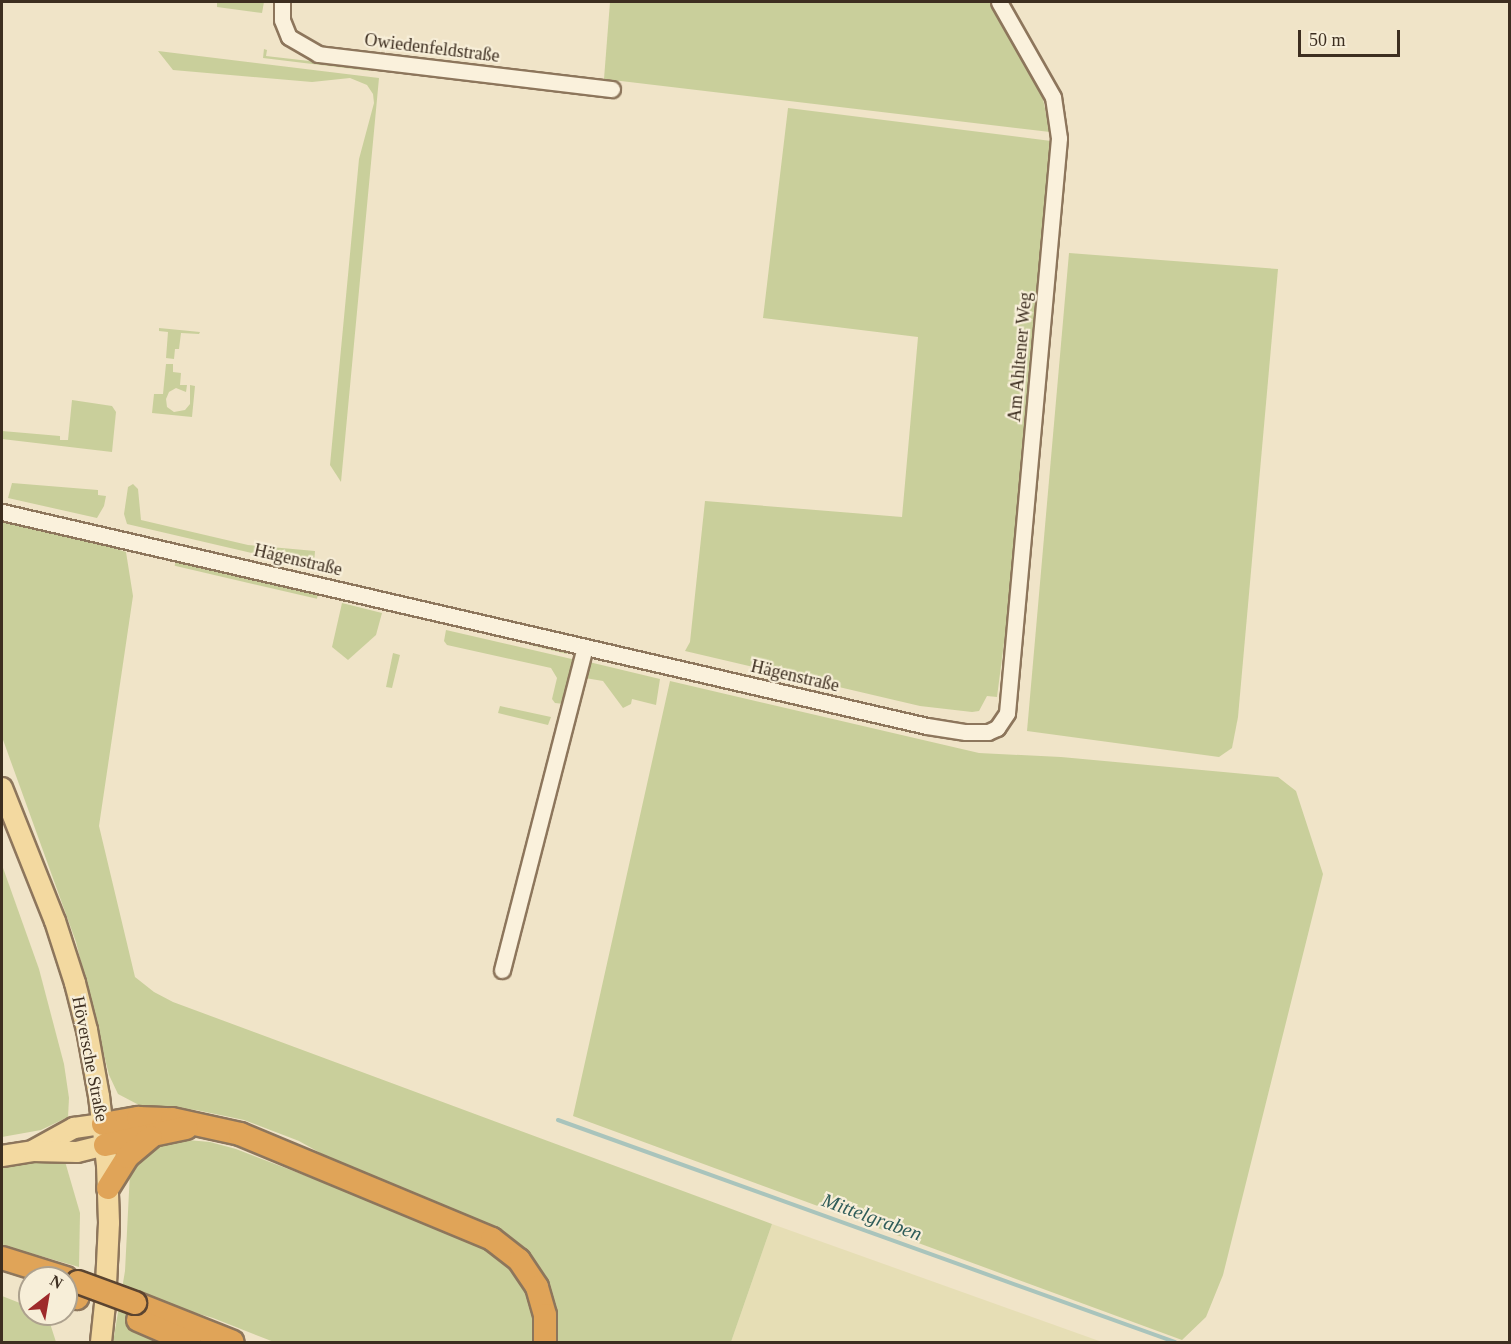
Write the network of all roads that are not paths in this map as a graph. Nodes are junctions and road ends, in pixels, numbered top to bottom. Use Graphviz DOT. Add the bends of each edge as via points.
graph roads {
  1 [pos="282,2"];
  2 [pos="999,2"];
  3 [pos="612,89"];
  4 [pos="2,512"];
  5 [pos="585,647"];
  6 [pos="998,728"];
  7 [pos="2,788"];
  8 [pos="502,970"];
  9 [pos="198,1125"];
  10 [pos="104,1134"];
  11 [pos="154,1136"];
  12 [pos="2,1156"];
  13 [pos="108,1188"];
  14 [pos="2,1258"];
  15 [pos="22,1266"];
  16 [pos="2,1273"];
  17 [pos="18,1278"];
  18 [pos="78,1289"];
  19 [pos="134,1311"];
  20 [pos="101,1342"];
  21 [pos="189,1342"];
  22 [pos="233,1342"];
  23 [pos="545,1342"];
  1 -- 3 [label="street, Owiedenfeldstraße" via="282,20 289,37 318,54"];
  2 -- 6 [label="street, Am Ahltener Weg" via="1053,97 1059,138 1007,713"];
  4 -- 5 [label="street, Hägenstraße"];
  5 -- 6 [label="street, Hägenstraße" via="927,726 966,732"];
  5 -- 8 [label="street"];
  7 -- 10 [label="main road, Höversche Straße" via="55,921 75,983"];
  9 -- 10 [label="highway" via="138,1118"];
  9 -- 11 [label="highway"];
  9 -- 23 [label="highway" via="275,1147 492,1239 519,1260 537,1287 545,1315"];
  10 -- 11 [label="highway"];
  10 -- 12 [label="main road" via="74,1128 33,1151"];
  10 -- 13 [label="main road, Höversche Straße"];
  11 -- 13 [label="highway" via="127,1157"];
  13 -- 20 [label="main road, Höversche Straße"];
  14 -- 15 [label="highway"];
  16 -- 17 [label="highway"];
  18 -- 19 [label="highway, bridge"];
  19 -- 21 [label="highway"];
  19 -- 22 [label="highway"];
}
